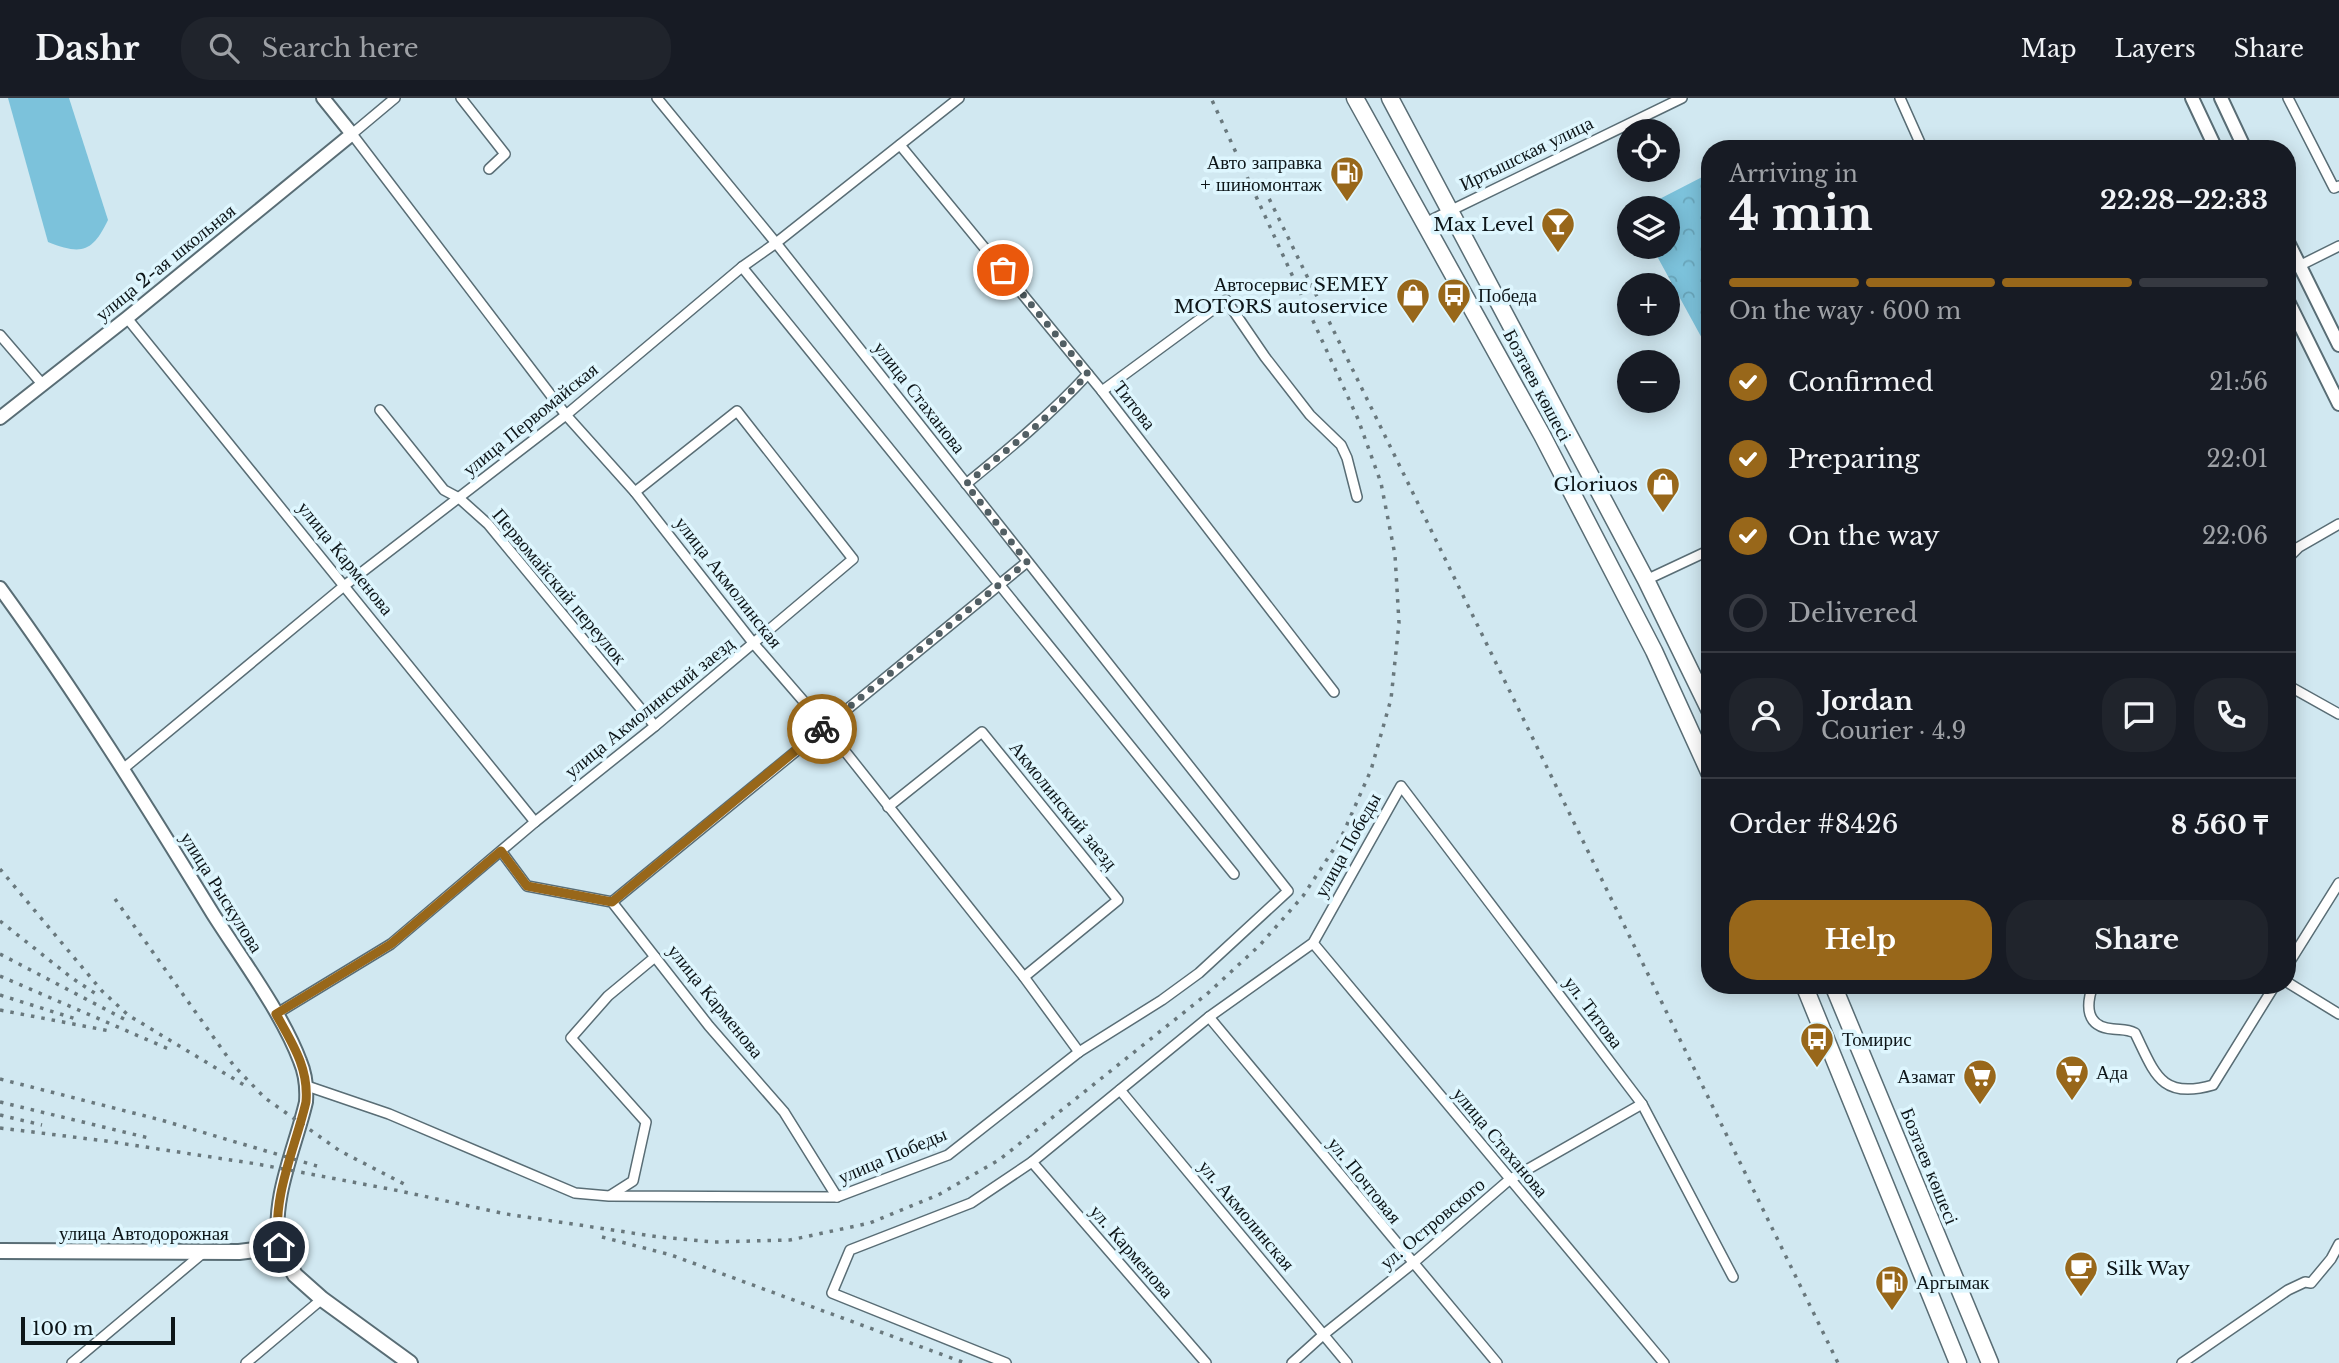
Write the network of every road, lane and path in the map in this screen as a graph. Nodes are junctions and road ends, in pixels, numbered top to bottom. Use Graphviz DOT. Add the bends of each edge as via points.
graph roads {
  1 [pos="323,98"];
  2 [pos="395,98"];
  3 [pos="461,98"];
  4 [pos="657,98"];
  5 [pos="959,98"];
  6 [pos="1355,98"];
  7 [pos="1390,98"];
  8 [pos="1682,98"];
  9 [pos="1900,98"];
  10 [pos="2192,98"];
  11 [pos="2222,98"];
  12 [pos="2288,98"];
  13 [pos="352,134"];
  14 [pos="1919,140"];
  15 [pos="2212,140"];
  16 [pos="2241,140"];
  17 [pos="900,145"];
  18 [pos="489,169"];
  19 [pos="2339,186"];
  20 [pos="1449,210"];
  21 [pos="1425,223"];
  22 [pos="776,243"];
  23 [pos="2339,246"];
  24 [pos="2296,259"];
  25 [pos="2299,265"];
  26 [pos="741,267"];
  27 [pos="127,318"];
  28 [pos="2296,320"];
  29 [pos="0,335"];
  30 [pos="2339,345"];
  31 [pos="1088,374"];
  32 [pos="43,385"];
  33 [pos="1102,391"];
  34 [pos="2339,404"];
  35 [pos="380,410"];
  36 [pos="566,415"];
  37 [pos="0,418"];
  38 [pos="966,484"];
  39 [pos="635,492"];
  40 [pos="459,498"];
  41 [pos="1357,498"];
  42 [pos="2339,524"];
  43 [pos="2296,550"];
  44 [pos="1701,554"];
  45 [pos="1027,562"];
  46 [pos="1646,580"];
  47 [pos="998,585"];
  48 [pos="344,586"];
  49 [pos="0,588"];
  50 [pos="754,644"];
  51 [pos="2296,690"];
  52 [pos="1334,692"];
  53 [pos="1701,693"];
  54 [pos="2339,714"];
  55 [pos="655,726"];
  56 [pos="825,726"];
  57 [pos="1701,755"];
  58 [pos="123,769"];
  59 [pos="1401,786"];
  60 [pos="888,807"];
  61 [pos="535,822"];
  62 [pos="501,851"];
  63 [pos="1234,874"];
  64 [pos="2339,883"];
  65 [pos="1284,884"];
  66 [pos="612,902"];
  67 [pos="1313,943"];
  68 [pos="2296,952"];
  69 [pos="655,957"];
  70 [pos="1024,976"];
  71 [pos="2296,988"];
  72 [pos="1808,994"];
  73 [pos="1837,994"];
  74 [pos="2090,994"];
  75 [pos="2269,994"];
  76 [pos="276,1014"];
  77 [pos="2339,1014"];
  78 [pos="1209,1017"];
  79 [pos="1079,1052"];
  80 [pos="307,1086"];
  81 [pos="1120,1090"];
  82 [pos="1642,1104"];
  83 [pos="1032,1162"];
  84 [pos="1510,1180"];
  85 [pos="609,1196"];
  86 [pos="838,1197"];
  87 [pos="2339,1244"];
  88 [pos="279,1247"];
  89 [pos="0,1251"];
  90 [pos="203,1253"];
  91 [pos="1412,1264"];
  92 [pos="1733,1277"];
  93 [pos="322,1299"];
  94 [pos="1323,1335"];
  95 [pos="72,1363"];
  96 [pos="246,1363"];
  97 [pos="410,1363"];
  98 [pos="1006,1363"];
  99 [pos="1206,1363"];
  100 [pos="1292,1363"];
  101 [pos="1347,1363"];
  102 [pos="1497,1363"];
  103 [pos="1664,1363"];
  104 [pos="1958,1363"];
  105 [pos="1990,1363"];
  106 [pos="2182,1363"];
  1 -- 13 [label="street"];
  2 -- 13 [label="street"];
  3 -- 18 [label="street" via="505,154"];
  4 -- 22 [label="street, улица Стаханова"];
  5 -- 17 [label="street, улица Первомайская"];
  6 -- 21 [label="highway, Бозтаев көшесі"];
  7 -- 20 [label="highway, Бозтаев көшесі"];
  8 -- 20 [label="street, Иртышская улица"];
  9 -- 14 [label="street"];
  10 -- 15 [label="street"];
  11 -- 16 [label="street"];
  12 -- 19 [label="street" via="2333,188"];
  13 -- 27 [label="street, улица 2-ая школьная"];
  13 -- 36 [label="street, улица Акмолинская"];
  17 -- 22 [label="street, улица Первомайская"];
  17 -- 31 [label="street, Титова"];
  20 -- 21 [label="street, Иртышская улица"];
  20 -- 46 [label="highway, Бозтаев көшесі"];
  21 -- 57 [label="highway, Бозтаев көшесі" via="1649,642"];
  22 -- 26 [label="street, улица Первомайская"];
  22 -- 38 [label="street, улица Стаханова"];
  23 -- 25 [label="street"];
  24 -- 25 [label="street"];
  25 -- 30 [label="street"];
  26 -- 36 [label="street, улица Первомайская"];
  26 -- 47 [label="street"];
  27 -- 32 [label="street, улица 2-ая школьная"];
  27 -- 48 [label="street, улица Карменова"];
  28 -- 34 [label="street"];
  29 -- 32 [label="street"];
  31 -- 33 [label="street, Титова"];
  31 -- 38 [label="street" via="1047,417"];
  32 -- 37 [label="street, улица 2-ая школьная"];
  33 -- 41 [label="street" via="1226,300 1310,415 1341,445"];
  33 -- 52 [label="street, Титова"];
  35 -- 40 [label="street, Первомайский переулок" via="444,490"];
  36 -- 39 [label="street, улица Акмолинская"];
  36 -- 40 [label="street, улица Первомайская"];
  38 -- 45 [label="street, улица Стаханова"];
  39 -- 50 [label="street, улица Акмолинская"];
  39 -- 50 [label="street, улица Акмолинский заезд" via="737,411 853,559"];
  40 -- 48 [label="street, улица Первомайская"];
  40 -- 55 [label="street, Первомайский переулок" via="488,524"];
  42 -- 43 [label="street"];
  44 -- 46 [label="street"];
  45 -- 47 [label="street"];
  45 -- 65 [label="street, улица Стаханова"];
  46 -- 53 [label="highway, Бозтаев көшесі"];
  47 -- 56 [label="street"];
  47 -- 63 [label="street"];
  48 -- 58 [label="street, улица Первомайская"];
  48 -- 61 [label="street, улица Карменова"];
  49 -- 58 [label="street, улица Рыскулова"];
  50 -- 55 [label="street, улица Акмолинский заезд"];
  50 -- 56 [label="street, улица Акмолинская"];
  51 -- 54 [label="street"];
  55 -- 61 [label="street, улица Акмолинский заезд"];
  56 -- 60 [label="street, улица Акмолинская"];
  56 -- 66 [label="street"];
  58 -- 76 [label="street, улица Рыскулова"];
  59 -- 67 [label="street, улица Победы"];
  59 -- 82 [label="street, ул. Титова"];
  60 -- 70 [label="street, улица Акмолинская"];
  60 -- 70 [label="street, Акмолинский заезд" via="982,732 1110,890 1118,900"];
  61 -- 62 [label="street, улица Акмолинский заезд"];
  62 -- 66 [label="street" via="527,886"];
  62 -- 76 [label="street, улица Акмолинский заезд" via="391,944"];
  64 -- 68 [label="street"];
  65 -- 79 [label="street, улица Победы" via="1287,894 1199,973"];
  66 -- 69 [label="street, улица Карменова"];
  67 -- 78 [label="street, улица Победы"];
  67 -- 84 [label="street, улица Стаханова"];
  69 -- 85 [label="street" via="608,996 571,1038 646,1122 633,1181"];
  69 -- 86 [label="street, улица Карменова" via="784,1112"];
  70 -- 79 [label="street, улица Акмолинская"];
  71 -- 77 [label="street"];
  72 -- 104 [label="highway"];
  73 -- 105 [label="highway, Бозтаев көшесі"];
  74 -- 75 [label="street" via="2090,1016 2097,1025 2135,1033 2156,1077 2174,1088 2196,1090 2213,1085"];
  76 -- 80 [label="street, улица Рыскулова" via="300,1060"];
  78 -- 81 [label="street, улица Победы"];
  78 -- 91 [label="street, ул. Почтовая"];
  79 -- 86 [label="street, улица Победы" via="948,1154"];
  80 -- 85 [label="street, улица Победы" via="389,1114 575,1194"];
  80 -- 88 [label="street, улица Рыскулова" via="279,1207"];
  81 -- 83 [label="street, улица Победы"];
  81 -- 94 [label="street, ул. Акмолинская"];
  82 -- 84 [label="street, ул. Островского"];
  82 -- 92 [label="street, ул. Титова"];
  83 -- 98 [label="street, улица Победы" via="971,1203 850,1250 832,1293"];
  83 -- 99 [label="street, ул. Карменова"];
  84 -- 91 [label="street, ул. Островского"];
  84 -- 103 [label="street, улица Стаханова"];
  85 -- 86 [label="street, улица Победы"];
  87 -- 106 [label="street" via="2311,1283 2288,1290"];
  88 -- 90 [label="main road, улица Автодорожная"];
  88 -- 93 [label="main road" via="295,1275"];
  89 -- 90 [label="main road, улица Автодорожная"];
  90 -- 95 [label="street"];
  91 -- 94 [label="street, ул. Островского"];
  91 -- 102 [label="street, ул. Почтовая"];
  93 -- 96 [label="street"];
  93 -- 97 [label="main road"];
  94 -- 100 [label="street, ул. Островского"];
  94 -- 101 [label="street, ул. Акмолинская"];
}
